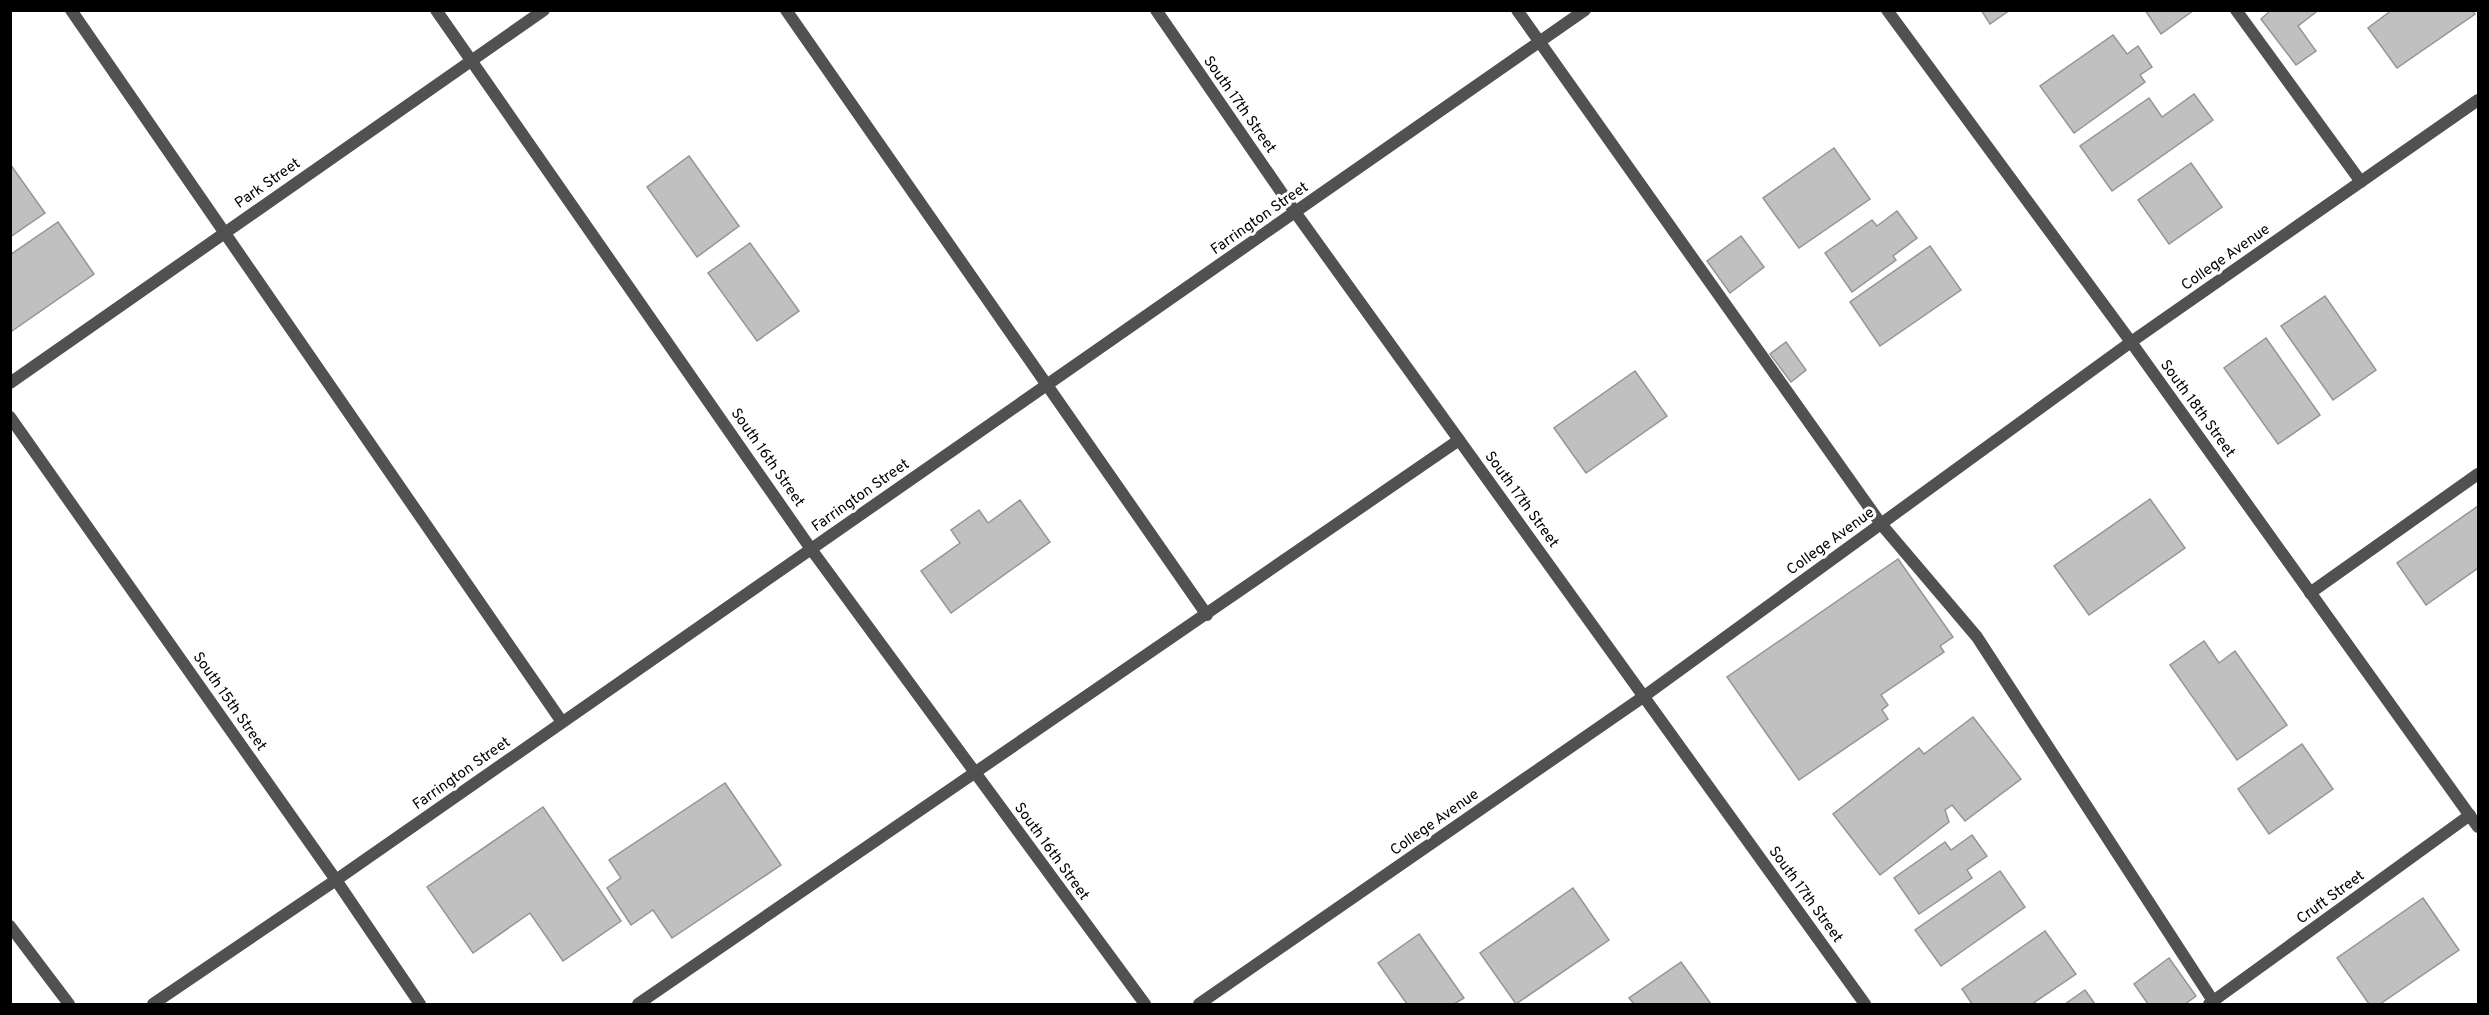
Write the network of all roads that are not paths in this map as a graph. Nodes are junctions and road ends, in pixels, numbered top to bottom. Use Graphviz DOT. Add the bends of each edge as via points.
graph roads {
  1 [pos="72,10"];
  2 [pos="435,10"];
  3 [pos="544,10"];
  4 [pos="786,10"];
  5 [pos="1156,10"];
  6 [pos="1517,10"];
  7 [pos="1585,10"];
  8 [pos="1887,10"];
  9 [pos="2236,10"];
  10 [pos="1540,41"];
  11 [pos="471,60"];
  12 [pos="2478,100"];
  13 [pos="2361,182"];
  14 [pos="1295,212"];
  15 [pos="225,232"];
  16 [pos="2131,342"];
  17 [pos="10,383"];
  18 [pos="1047,384"];
  19 [pos="10,417"];
  20 [pos="1459,440"];
  21 [pos="2478,474"];
  22 [pos="1881,524"];
  23 [pos="811,549"];
  24 [pos="2310,593"];
  25 [pos="1208,615"];
  26 [pos="1643,697"];
  27 [pos="562,723"];
  28 [pos="976,774"];
  29 [pos="2470,815"];
  30 [pos="2478,827"];
  31 [pos="336,880"];
  32 [pos="10,926"];
  33 [pos="2212,1004"];
  34 [pos="69,1005"];
  35 [pos="153,1005"];
  36 [pos="420,1005"];
  37 [pos="638,1005"];
  38 [pos="1145,1005"];
  39 [pos="1199,1005"];
  40 [pos="1865,1005"];
  1 -- 15 [label="street"];
  2 -- 11 [label="street, South 16th Street"];
  3 -- 11 [label="street, Park Street"];
  4 -- 18 [label="street"];
  5 -- 14 [label="street, South 17th Street"];
  6 -- 10 [label="street"];
  7 -- 10 [label="street, Farrington Street"];
  8 -- 16 [label="street, South 18th Street"];
  9 -- 13 [label="street"];
  10 -- 14 [label="street, Farrington Street"];
  10 -- 22 [label="street"];
  11 -- 15 [label="street, Park Street"];
  11 -- 23 [label="street, South 16th Street"];
  12 -- 13 [label="street, College Avenue"];
  13 -- 16 [label="street, College Avenue"];
  14 -- 18 [label="street, Farrington Street"];
  14 -- 20 [label="street, South 17th Street"];
  15 -- 17 [label="street, Park Street"];
  15 -- 27 [label="street"];
  16 -- 22 [label="street, College Avenue"];
  16 -- 24 [label="street, South 18th Street"];
  18 -- 23 [label="street, Farrington Street"];
  18 -- 25 [label="street"];
  19 -- 31 [label="street, South 15th Street"];
  20 -- 25 [label="street"];
  20 -- 26 [label="street, South 17th Street"];
  21 -- 24 [label="street"];
  22 -- 26 [label="street, College Avenue"];
  22 -- 33 [label="street" via="1977,637"];
  23 -- 27 [label="street, Farrington Street"];
  23 -- 28 [label="street, South 16th Street"];
  24 -- 29 [label="street, South 18th Street"];
  25 -- 28 [label="street"];
  26 -- 39 [label="street, College Avenue"];
  26 -- 40 [label="street, South 17th Street"];
  27 -- 31 [label="street, Farrington Street"];
  28 -- 37 [label="street"];
  28 -- 38 [label="street, South 16th Street"];
  29 -- 30 [label="street, South 18th Street"];
  29 -- 33 [label="street, Cruft Street"];
  31 -- 35 [label="street, Farrington Street"];
  31 -- 36 [label="street, South 15th Street"];
  32 -- 34 [label="street"];
}
